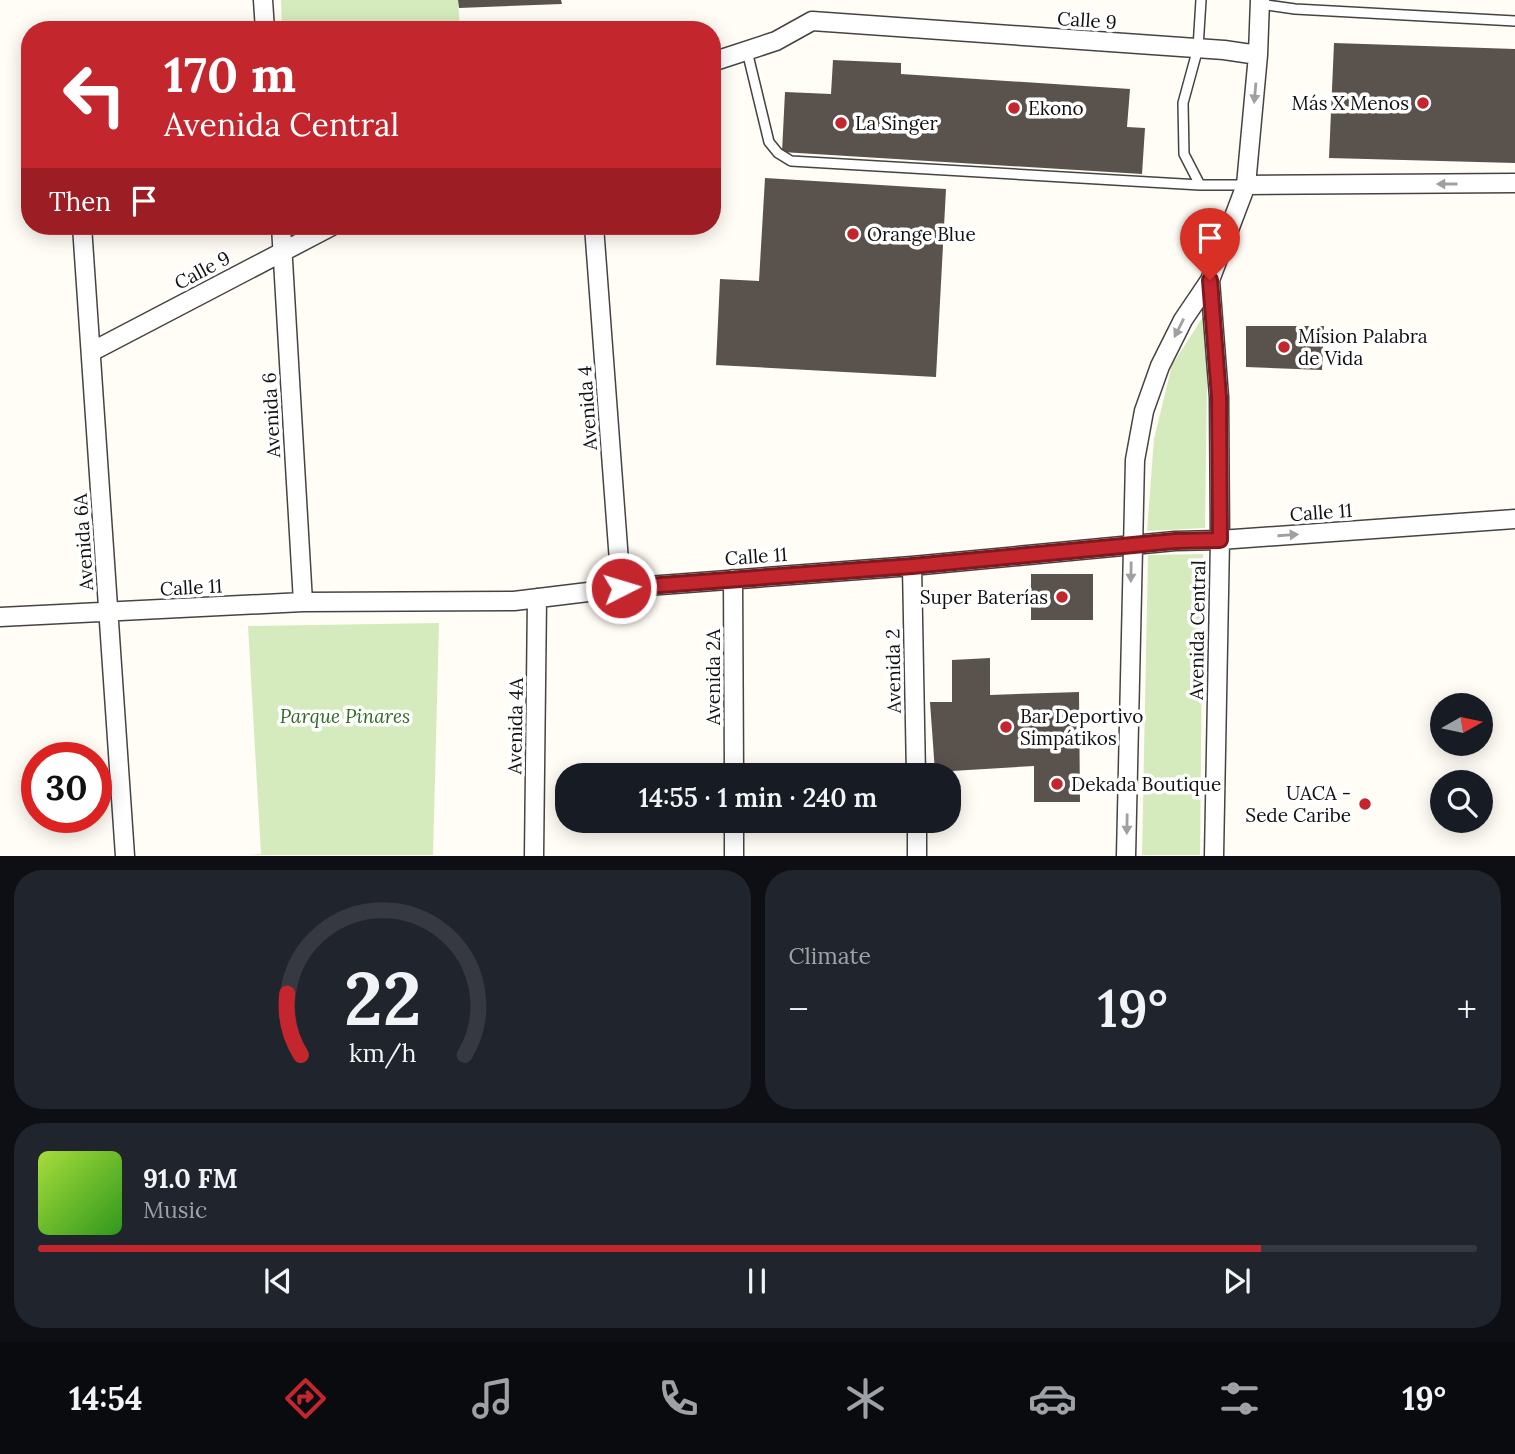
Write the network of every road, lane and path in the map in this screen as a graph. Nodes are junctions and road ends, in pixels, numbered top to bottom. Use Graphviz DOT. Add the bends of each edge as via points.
graph roads {
  1 [pos="263,0"];
  2 [pos="1201,0"];
  3 [pos="1260,2"];
  4 [pos="264,21"];
  5 [pos="1515,21"];
  6 [pos="1198,48"];
  7 [pos="747,51"];
  8 [pos="1258,55"];
  9 [pos="721,59"];
  10 [pos="1515,183"];
  11 [pos="1200,185"];
  12 [pos="1246,185"];
  13 [pos="83,235"];
  14 [pos="282,235"];
  15 [pos="314,235"];
  16 [pos="595,235"];
  17 [pos="283,251"];
  18 [pos="1210,280"];
  19 [pos="91,352"];
  20 [pos="1515,519"];
  21 [pos="1220,540"];
  22 [pos="1131,545"];
  23 [pos="912,566"];
  24 [pos="733,579"];
  25 [pos="621,588"];
  26 [pos="537,598"];
  27 [pos="303,602"];
  28 [pos="109,613"];
  29 [pos="0,617"];
  30 [pos="734,763"];
  31 [pos="916,763"];
  32 [pos="734,833"];
  33 [pos="917,833"];
  34 [pos="125,856"];
  35 [pos="534,856"];
  36 [pos="734,856"];
  37 [pos="918,856"];
  38 [pos="1126,856"];
  39 [pos="1214,856"];
  1 -- 4 [label="street"];
  2 -- 6 [label="lane"];
  3 -- 5 [label="lane" via="1295,9"];
  3 -- 8 [label="street, Avenida Central"];
  6 -- 7 [label="street, Calle 9" via="812,21"];
  6 -- 8 [label="street, Calle 9"];
  6 -- 11 [label="lane" via="1183,103 1184,154"];
  7 -- 9 [label="street, Calle 9"];
  7 -- 11 [label="lane" via="769,142 792,161"];
  8 -- 12 [label="street, Avenida Central, one-way"];
  10 -- 12 [label="street, one-way"];
  11 -- 12 [label="lane"];
  12 -- 18 [label="street, Avenida Central"];
  13 -- 19 [label="street, Avenida 6A"];
  14 -- 17 [label="street, Avenida 6"];
  15 -- 17 [label="street, Calle 9"];
  16 -- 25 [label="street, Avenida 4"];
  17 -- 19 [label="street, Calle 9"];
  17 -- 27 [label="street, Avenida 6"];
  18 -- 21 [label="street, Avenida Central" via="1219,397"];
  18 -- 22 [label="street, Avenida Central, one-way" via="1183,320 1144,411 1135,460"];
  19 -- 28 [label="street, Avenida 6A"];
  21 -- 20 [label="street, Calle 11, one-way"];
  21 -- 22 [label="street, Calle 11"];
  21 -- 39 [label="street, Avenida Central"];
  22 -- 23 [label="street, Calle 11"];
  22 -- 38 [label="street, Avenida Central, one-way"];
  23 -- 24 [label="street, Calle 11"];
  23 -- 31 [label="street, Avenida 2"];
  24 -- 25 [label="street, Calle 11"];
  24 -- 30 [label="street, Avenida 2A"];
  25 -- 26 [label="street, Calle 11"];
  26 -- 27 [label="street, Calle 11"];
  26 -- 35 [label="street, Avenida 4A"];
  27 -- 28 [label="street, Calle 11"];
  28 -- 29 [label="street, Calle 11"];
  28 -- 34 [label="street, Avenida 6A"];
  32 -- 36 [label="street"];
  33 -- 37 [label="street"];
}
